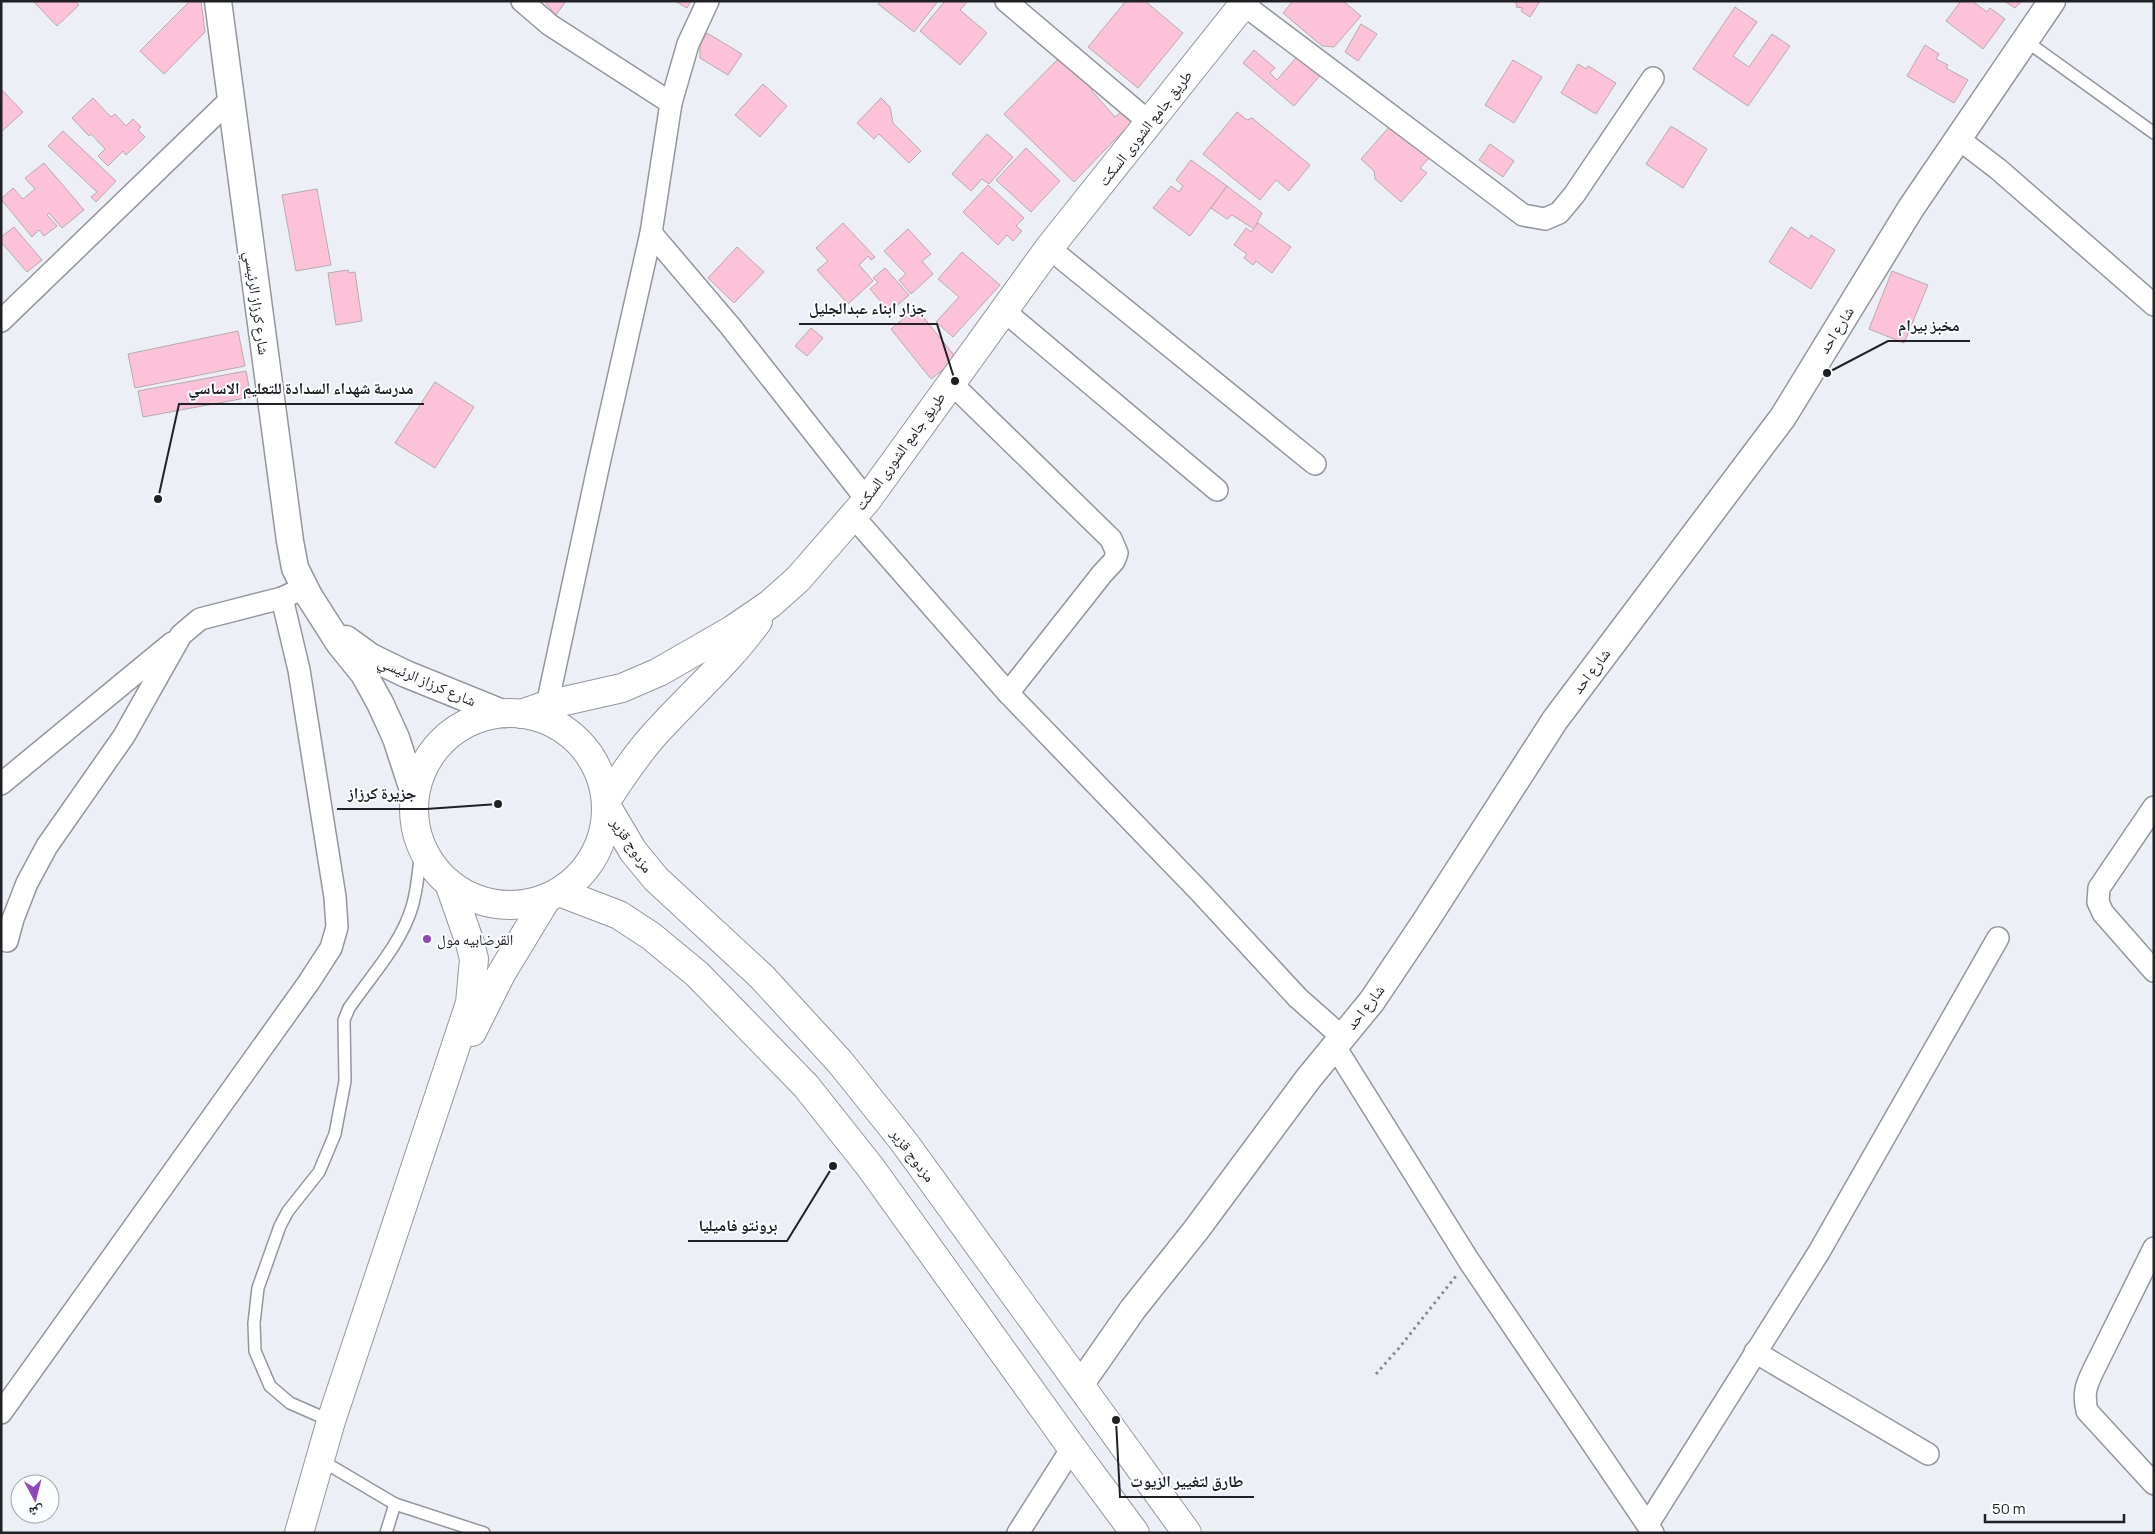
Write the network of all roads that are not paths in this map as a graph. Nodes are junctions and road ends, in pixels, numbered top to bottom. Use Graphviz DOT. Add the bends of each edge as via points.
graph roads {
  1 [pos="218,1"];
  2 [pos="522,1"];
  3 [pos="708,1"];
  4 [pos="1006,1"];
  5 [pos="2052,1"];
  6 [pos="1244,3"];
  7 [pos="2026,41"];
  8 [pos="1653,78"];
  9 [pos="230,100"];
  10 [pos="671,103"];
  11 [pos="1149,122"];
  12 [pos="2154,133"];
  13 [pos="1960,140"];
  14 [pos="651,233"];
  15 [pos="1049,248"];
  16 [pos="2154,305"];
  17 [pos="1003,310"];
  18 [pos="1,321"];
  19 [pos="950,382"];
  20 [pos="1315,464"];
  21 [pos="1216,490"];
  22 [pos="860,507"];
  23 [pos="293,592"];
  24 [pos="770,604"];
  25 [pos="328,625"];
  26 [pos="181,635"];
  27 [pos="1008,693"];
  28 [pos="548,705"];
  29 [pos="513,714"];
  30 [pos="1,784"];
  31 [pos="415,796"];
  32 [pos="606,804"];
  33 [pos="2154,807"];
  34 [pos="422,846"];
  35 [pos="449,883"];
  36 [pos="553,895"];
  37 [pos="1998,938"];
  38 [pos="7,941"];
  39 [pos="2154,971"];
  40 [pos="1337,1041"];
  41 [pos="440,1096"];
  42 [pos="2154,1248"];
  43 [pos="1755,1352"];
  44 [pos="1080,1385"];
  45 [pos="1,1413"];
  46 [pos="331,1421"];
  47 [pos="1072,1448"];
  48 [pos="1928,1454"];
  49 [pos="319,1459"];
  50 [pos="1141,1472"];
  51 [pos="2154,1484"];
  52 [pos="1109,1497"];
  53 [pos="395,1504"];
  54 [pos="1650,1528"];
  55 [pos="299,1533"];
  56 [pos="386,1533"];
  57 [pos="484,1533"];
  58 [pos="1018,1533"];
  59 [pos="1136,1533"];
  60 [pos="1187,1533"];
  1 -- 9 [label="street, شارع كرزاز الرئيسي"];
  2 -- 10 [label="street" via="550,24"];
  3 -- 10 [label="street" via="688,44"];
  4 -- 11 [label="street"];
  5 -- 7 [label="street, شارع احد"];
  6 -- 8 [label="street" via="1523,215 1545,220 1559,213 1574,195"];
  6 -- 11 [label="main road, طريق جامع الشورى السكت"];
  7 -- 12 [label="lane"];
  7 -- 13 [label="street, شارع احد"];
  9 -- 18 [label="street"];
  9 -- 23 [label="street, شارع كرزاز الرئيسي" via="295,568"];
  10 -- 14 [label="street"];
  11 -- 15 [label="main road, طريق جامع الشورى السكت"];
  13 -- 16 [label="street"];
  13 -- 40 [label="street, شارع احد" via="1911,208 1783,417 1555,720 1372,1001"];
  14 -- 22 [label="street" via="730,326"];
  14 -- 28 [label="street"];
  15 -- 17 [label="main road, طريق جامع الشورى السكت"];
  15 -- 20 [label="street"];
  17 -- 19 [label="main road, طريق جامع الشورى السكت"];
  17 -- 21 [label="street"];
  19 -- 22 [label="main road, طريق جامع الشورى السكت"];
  19 -- 27 [label="street" via="1110,539 1117,553 1114,561"];
  22 -- 24 [label="main road, طريق جامع الشورى السكت" via="798,579"];
  22 -- 27 [label="street"];
  23 -- 25 [label="street, شارع كرزاز الرئيسي"];
  23 -- 26 [label="street" via="200,619"];
  23 -- 45 [label="street" via="299,670 335,897 337,927 331,948"];
  24 -- 28 [label="main road, طريق جامع الشورى السكت" via="659,672 622,688"];
  24 -- 32 [label="main road" via="744,641 652,737"];
  25 -- 29 [label="street, شارع كرزاز الرئيسي" via="371,657 406,674"];
  25 -- 31 [label="street, شارع كرزاز الرئيسي" via="364,674 380,703 396,738"];
  26 -- 30 [label="street"];
  26 -- 38 [label="street" via="124,736 47,846 27,883"];
  27 -- 40 [label="street" via="1201,893"];
  28 -- 29 [label="main road, طريق جامع الشورى السكت"];
  29 -- 31 [label="main road, طريق جامع الشورى السكت" via="486,717 452,733 427,761"];
  29 -- 32 [label="main road" via="542,719 562,728 579,742 593,759 602,779"];
  31 -- 34 [label="main road, طريق جامع الشورى السكت" via="414,816"];
  32 -- 36 [label="main road" via="605,827 599,847 576,880"];
  32 -- 44 [label="main road, مزدوج قزير" via="633,851 656,879 762,977 840,1062 904,1142"];
  33 -- 39 [label="street" via="2099,888 2098,902 2102,913"];
  34 -- 35 [label="main road, طريق جامع الشورى السكت" via="435,870"];
  34 -- 46 [label="lane" via="415,896 407,922 344,1020 345,1081 335,1134 319,1172 292,1205 280,1226 258,1288 255,1351 270,1386 290,1403"];
  35 -- 36 [label="main road" via="475,898 504,905 526,904"];
  35 -- 41 [label="main road" via="470,942 474,973 470,1003"];
  36 -- 41 [label="main road" via="501,974"];
  36 -- 47 [label="main road" via="619,915 652,936 697,974 806,1086 872,1168"];
  37 -- 43 [label="street" via="1819,1252"];
  40 -- 44 [label="street, شارع احد"];
  40 -- 54 [label="street" via="1469,1261"];
  41 -- 46 [label="main road"];
  42 -- 51 [label="street" via="2086,1385 2084,1398 2087,1411"];
  43 -- 48 [label="street"];
  43 -- 54 [label="street"];
  44 -- 50 [label="main road, مزدوج قزير"];
  46 -- 49 [label="main road"];
  47 -- 52 [label="main road"];
  47 -- 58 [label="street"];
  49 -- 53 [label="lane"];
  49 -- 55 [label="main road"];
  50 -- 52 [label="main road"];
  50 -- 60 [label="main road, مزدوج قزير"];
  52 -- 59 [label="main road"];
  53 -- 56 [label="lane"];
  53 -- 57 [label="lane"];
}
